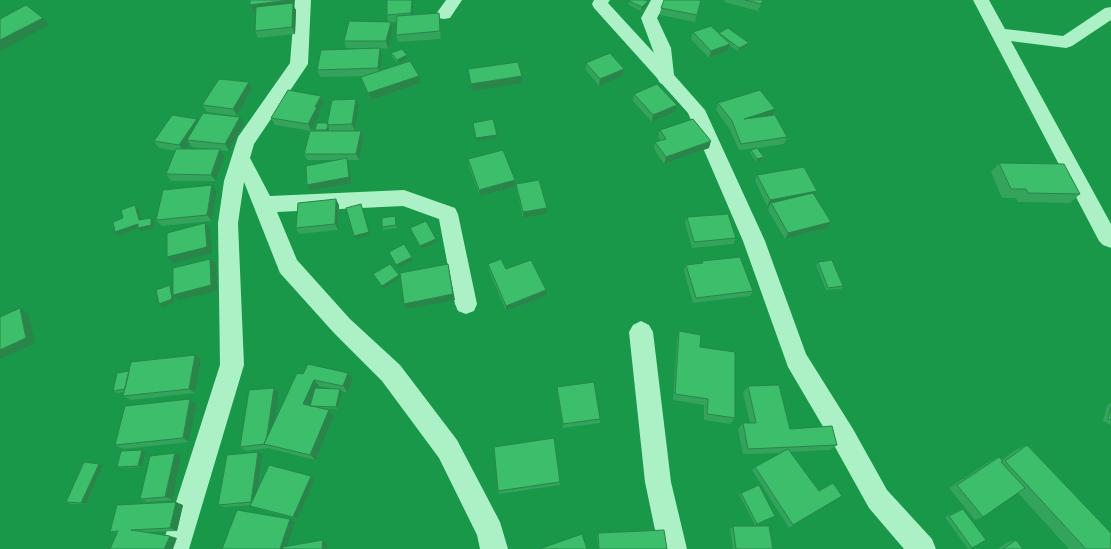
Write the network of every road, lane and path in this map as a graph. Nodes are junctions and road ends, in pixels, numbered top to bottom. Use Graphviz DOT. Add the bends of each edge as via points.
graph roads {
  1 [pos="303,0"];
  2 [pos="454,0"];
  3 [pos="602,0"];
  4 [pos="659,0"];
  5 [pos="981,0"];
  6 [pos="1111,12"];
  7 [pos="444,14"];
  8 [pos="999,34"];
  9 [pos="666,79"];
  10 [pos="241,159"];
  11 [pos="263,204"];
  12 [pos="1111,239"];
  13 [pos="466,304"];
  14 [pos="641,332"];
  15 [pos="175,549"];
  16 [pos="494,549"];
  17 [pos="673,549"];
  18 [pos="922,549"];
  1 -- 10 [label="street" via="299,64 245,142"];
  2 -- 7 [label="street"];
  3 -- 9 [label="street" via="600,4"];
  4 -- 9 [label="street" via="649,18 662,48"];
  5 -- 8 [label="street"];
  6 -- 8 [label="street" via="1066,42"];
  8 -- 12 [label="street" via="1106,235"];
  9 -- 18 [label="street" via="696,110 754,241 796,359 878,499"];
  10 -- 11 [label="street"];
  10 -- 15 [label="street" via="234,181 228,223 232,365"];
  11 -- 13 [label="street" via="404,198 448,214"];
  11 -- 16 [label="street" via="288,266 342,326 391,373 448,449 490,532"];
  14 -- 17 [label="street" via="658,482"];
}
